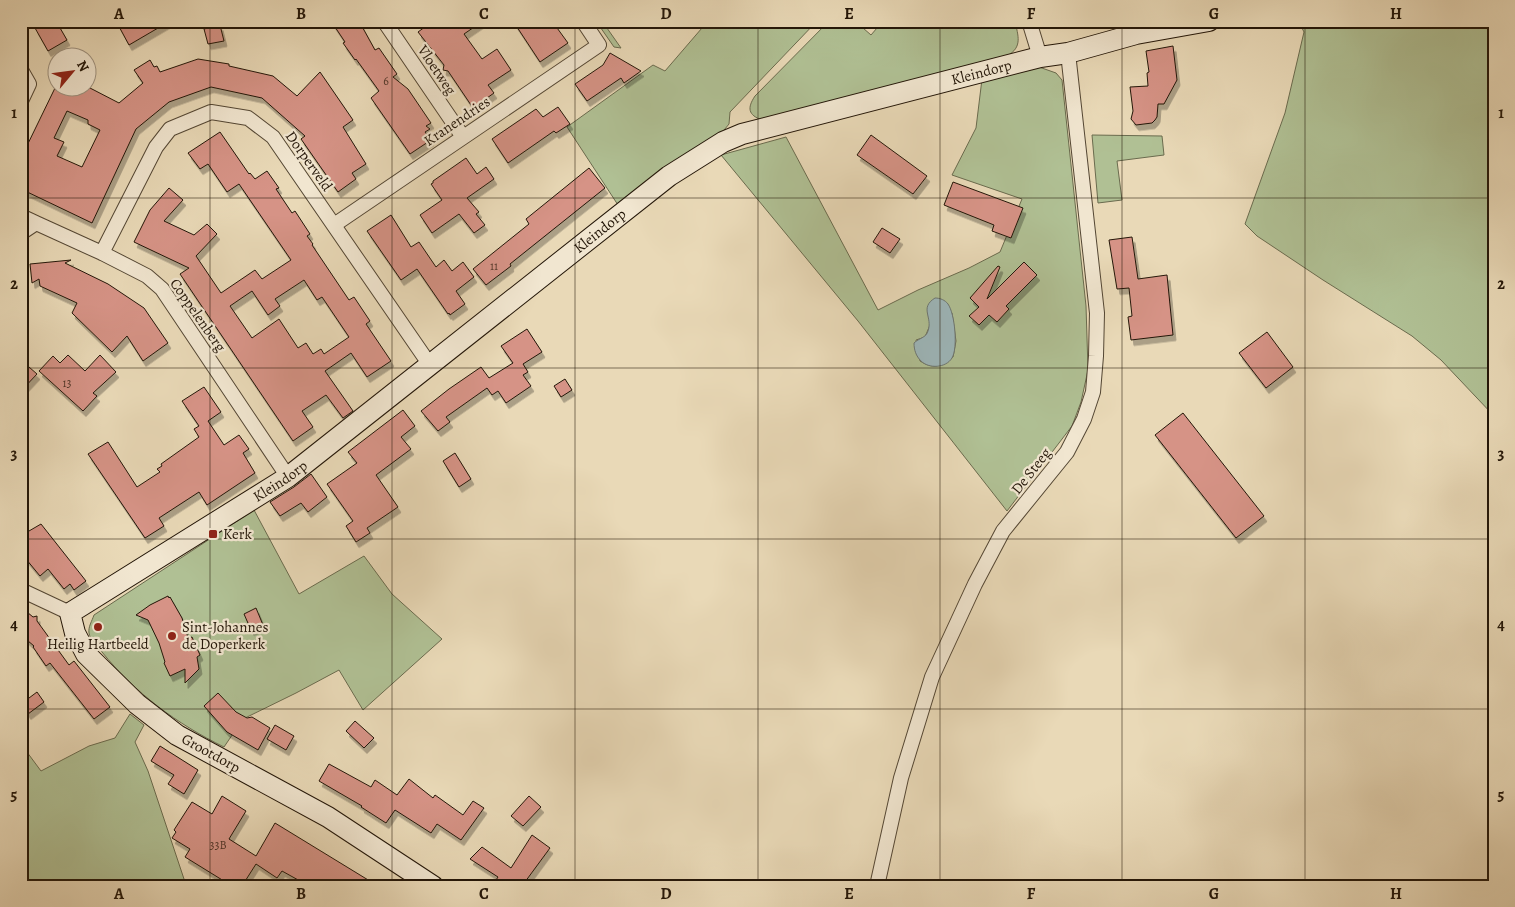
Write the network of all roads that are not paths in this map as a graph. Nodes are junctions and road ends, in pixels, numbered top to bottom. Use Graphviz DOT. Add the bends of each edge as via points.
graph roads {
  1 [pos="384,21"];
  2 [pos="583,21"];
  3 [pos="1029,21"];
  4 [pos="1209,21"];
  5 [pos="1068,53"];
  6 [pos="1040,57"];
  7 [pos="21,70"];
  8 [pos="21,101"];
  9 [pos="463,137"];
  10 [pos="21,216"];
  11 [pos="36,224"];
  12 [pos="334,225"];
  13 [pos="21,233"];
  14 [pos="102,253"];
  15 [pos="430,364"];
  16 [pos="288,477"];
  17 [pos="21,590"];
  18 [pos="70,612"];
  19 [pos="433,886"];
  20 [pos="877,886"];
  1 -- 9 [label="street, Vloetweg"];
  2 -- 9 [label="street, Kranendries" via="599,45"];
  3 -- 6 [label="street"];
  4 -- 5 [label="street, Kleindorp" via="1136,34"];
  5 -- 6 [label="street, Kleindorp"];
  5 -- 20 [label="street, De Steeg" via="1097,313 1093,392 1067,452 1003,531 932,677 901,778"];
  6 -- 15 [label="street, Kleindorp" via="742,134 723,142 669,176"];
  7 -- 8 [label="street" via="29,84"];
  9 -- 12 [label="street, Kranendries"];
  10 -- 11 [label="street, Coppelenberg"];
  11 -- 13 [label="street"];
  11 -- 14 [label="street, Coppelenberg"];
  12 -- 14 [label="street, Dorperveld" via="273,137 248,118 211,112 170,129 156,147"];
  12 -- 15 [label="street, Dorperveld"];
  14 -- 16 [label="street, Coppelenberg" via="147,276 162,289"];
  15 -- 16 [label="street, Kleindorp"];
  16 -- 18 [label="street, Kleindorp"];
  17 -- 18 [label="street"];
  18 -- 19 [label="street, Grootdorp" via="75,633 86,654 137,704 177,735 328,817"];
}
